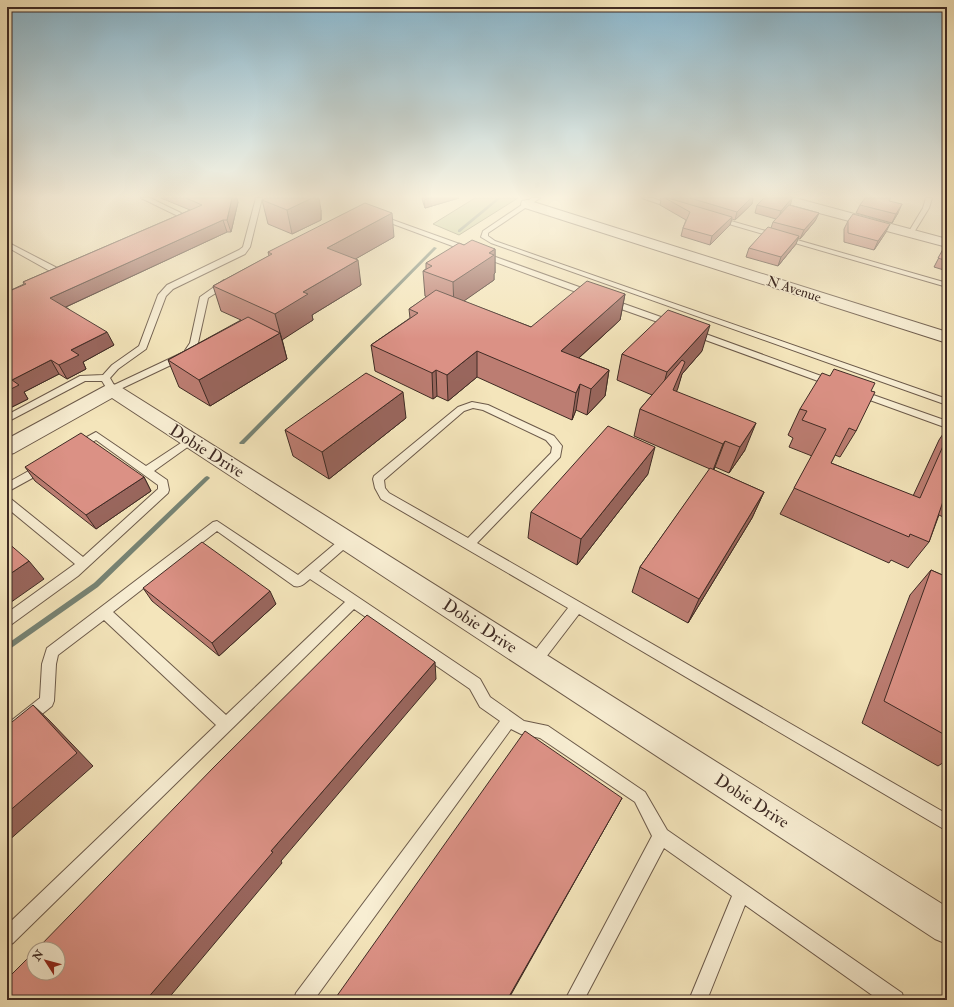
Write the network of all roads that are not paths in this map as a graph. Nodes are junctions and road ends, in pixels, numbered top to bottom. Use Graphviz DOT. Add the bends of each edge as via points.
graph roads {
  1 [pos="9,245"];
  2 [pos="247,245"];
  3 [pos="455,245"];
  4 [pos="503,245"];
  5 [pos="665,245"];
  6 [pos="807,245"];
  7 [pos="60,273"];
  8 [pos="234,279"];
  9 [pos="947,285"];
  10 [pos="947,338"];
  11 [pos="108,384"];
  12 [pos="947,402"];
  13 [pos="7,419"];
  14 [pos="947,425"];
  15 [pos="191,441"];
  16 [pos="7,448"];
  17 [pos="68,452"];
  18 [pos="55,460"];
  19 [pos="146,470"];
  20 [pos="7,488"];
  21 [pos="7,502"];
  22 [pos="347,540"];
  23 [pos="469,544"];
  24 [pos="83,564"];
  25 [pos="310,572"];
  26 [pos="354,601"];
  27 [pos="577,607"];
  28 [pos="104,612"];
  29 [pos="7,620"];
  30 [pos="535,662"];
  31 [pos="510,719"];
  32 [pos="226,725"];
  33 [pos="7,733"];
  34 [pos="947,823"];
  35 [pos="661,836"];
  36 [pos="742,893"];
  37 [pos="947,927"];
  38 [pos="7,937"];
  39 [pos="303,1000"];
  40 [pos="574,1000"];
  41 [pos="698,1000"];
  42 [pos="895,1000"];
  1 -- 7 [label="lane"];
  2 -- 11 [label="lane" via="242,252 170,287 162,294 143,347 114,367"];
  3 -- 14 [label="lane"];
  4 -- 12 [label="lane"];
  5 -- 10 [label="street, N Avenue"];
  6 -- 9 [label="lane"];
  8 -- 11 [label="lane" via="204,297 194,343 187,354"];
  11 -- 13 [label="lane" via="83,378"];
  11 -- 15 [label="street, Dobie Drive"];
  11 -- 16 [label="street"];
  15 -- 19 [label="lane"];
  15 -- 22 [label="street, Dobie Drive"];
  17 -- 19 [label="lane" via="96,435"];
  18 -- 20 [label="lane"];
  19 -- 24 [label="lane" via="163,483 164,490"];
  21 -- 24 [label="lane"];
  22 -- 25 [label="lane"];
  22 -- 30 [label="street, Dobie Drive"];
  23 -- 23 [label="lane" via="385,496 378,480 461,409 472,405 485,407 550,438 557,446 556,454"];
  23 -- 27 [label="lane"];
  24 -- 29 [label="lane"];
  25 -- 26 [label="lane"];
  25 -- 28 [label="lane" via="298,582 217,525"];
  26 -- 31 [label="lane" via="475,684 485,702"];
  26 -- 32 [label="lane"];
  27 -- 30 [label="lane"];
  27 -- 34 [label="lane"];
  28 -- 32 [label="lane"];
  28 -- 33 [label="lane" via="52,652 48,664 46,701"];
  30 -- 37 [label="street, Dobie Drive"];
  31 -- 35 [label="lane" via="521,727 543,731 640,797"];
  31 -- 39 [label="lane"];
  32 -- 38 [label="lane"];
  35 -- 36 [label="lane"];
  35 -- 40 [label="lane"];
  36 -- 41 [label="lane"];
  36 -- 42 [label="lane"];
}
